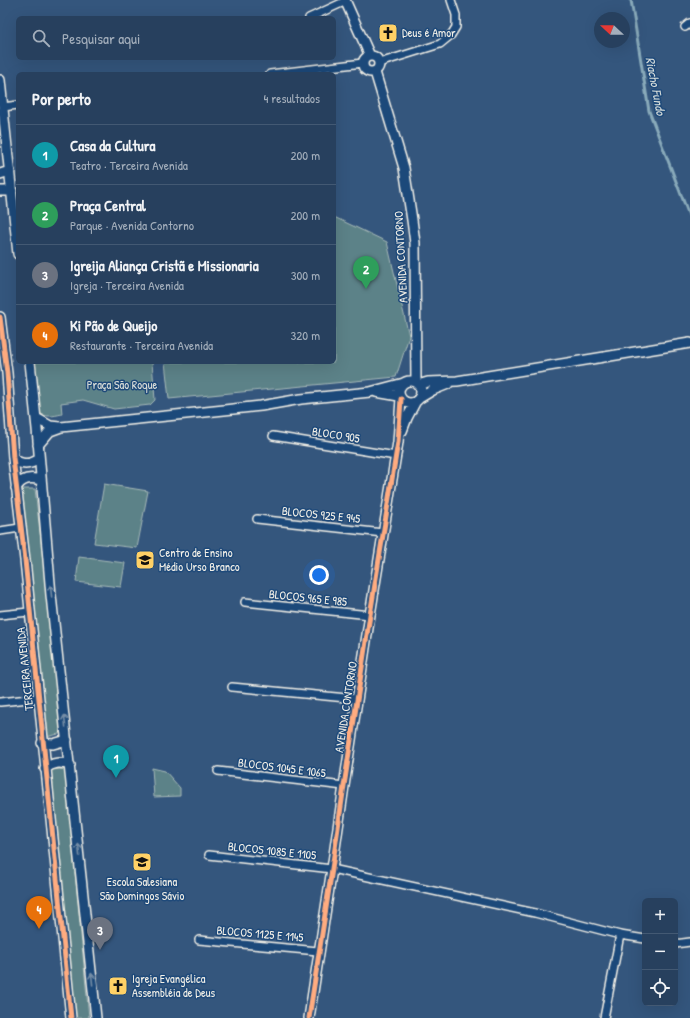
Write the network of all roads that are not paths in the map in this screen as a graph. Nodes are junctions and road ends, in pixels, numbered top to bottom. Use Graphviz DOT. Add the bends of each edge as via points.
graph roads {
  1 [pos="451,0"];
  2 [pos="345,1"];
  3 [pos="313,16"];
  4 [pos="370,56"];
  5 [pos="363,63"];
  6 [pos="377,67"];
  7 [pos="287,72"];
  8 [pos="0,80"];
  9 [pos="16,105"];
  10 [pos="3,107"];
  11 [pos="10,171"];
  12 [pos="0,174"];
  13 [pos="0,191"];
  14 [pos="12,191"];
  15 [pos="16,213"];
  16 [pos="0,317"];
  17 [pos="690,344"];
  18 [pos="30,364"];
  19 [pos="457,381"];
  20 [pos="411,383"];
  21 [pos="370,392"];
  22 [pos="400,397"];
  23 [pos="417,400"];
  24 [pos="36,418"];
  25 [pos="61,427"];
  26 [pos="273,436"];
  27 [pos="398,442"];
  28 [pos="38,445"];
  29 [pos="396,456"];
  30 [pos="13,458"];
  31 [pos="39,459"];
  32 [pos="40,480"];
  33 [pos="16,488"];
  34 [pos="257,519"];
  35 [pos="20,528"];
  36 [pos="0,531"];
  37 [pos="383,533"];
  38 [pos="245,602"];
  39 [pos="29,612"];
  40 [pos="0,615"];
  41 [pos="370,615"];
  42 [pos="232,687"];
  43 [pos="38,698"];
  44 [pos="357,699"];
  45 [pos="0,702"];
  46 [pos="67,740"];
  47 [pos="42,743"];
  48 [pos="70,765"];
  49 [pos="45,769"];
  50 [pos="218,771"];
  51 [pos="344,786"];
  52 [pos="209,855"];
  53 [pos="332,869"];
  54 [pos="620,935"];
  55 [pos="642,939"];
  56 [pos="199,940"];
  57 [pos="690,942"];
  58 [pos="678,944"];
  59 [pos="318,951"];
  60 [pos="71,1018"];
  61 [pos="96,1018"];
  62 [pos="309,1018"];
  63 [pos="604,1018"];
  1 -- 6 [label="street" via="456,15 456,27 451,35 440,44"];
  2 -- 3 [label="street"];
  2 -- 4 [label="street"];
  4 -- 5 [label="street" via="365,58"];
  4 -- 6 [label="street" via="376,58"];
  5 -- 6 [label="street" via="365,70 369,72"];
  5 -- 7 [label="street"];
  6 -- 20 [label="street, AVENIDA CONTORNO" via="404,168 415,243 416,349"];
  8 -- 10 [label="street"];
  9 -- 10 [label="street"];
  10 -- 11 [label="street"];
  11 -- 12 [label="street"];
  11 -- 14 [label="street"];
  13 -- 14 [label="street"];
  14 -- 15 [label="street"];
  16 -- 30 [label="street, TERCEIRA AVENIDA"];
  17 -- 19 [label="street"];
  18 -- 24 [label="street"];
  19 -- 20 [label="street"];
  19 -- 23 [label="street" via="433,390"];
  20 -- 21 [label="street"];
  20 -- 22 [label="street" via="399,389"];
  20 -- 23 [label="street" via="421,390"];
  21 -- 22 [label="street"];
  21 -- 25 [label="street"];
  22 -- 23 [label="street" via="408,403"];
  22 -- 27 [label="street, AVENIDA CONTORNO"];
  23 -- 27 [label="street, AVENIDA CONTORNO"];
  24 -- 25 [label="street" via="50,426"];
  24 -- 28 [label="street"];
  25 -- 28 [label="street" via="50,431"];
  26 -- 29 [label="street, BLOCO 905"];
  27 -- 29 [label="street, AVENIDA CONTORNO"];
  28 -- 31 [label="street"];
  29 -- 37 [label="street, AVENIDA CONTORNO"];
  30 -- 31 [label="street" via="22,464"];
  30 -- 33 [label="street, TERCEIRA AVENIDA"];
  31 -- 32 [label="street"];
  32 -- 33 [label="street" via="24,479"];
  46 -- 32 [label="street, one-way"];
  33 -- 35 [label="street, TERCEIRA AVENIDA"];
  34 -- 37 [label="street, BLOCOS 925 E 945"];
  35 -- 36 [label="street"];
  35 -- 39 [label="street, TERCEIRA AVENIDA"];
  37 -- 41 [label="street, AVENIDA CONTORNO"];
  38 -- 41 [label="street, BLOCOS 965 E 985"];
  39 -- 40 [label="street"];
  39 -- 43 [label="street, TERCEIRA AVENIDA"];
  41 -- 44 [label="street, AVENIDA CONTORNO"];
  42 -- 44 [label="street"];
  43 -- 45 [label="street"];
  43 -- 47 [label="street, TERCEIRA AVENIDA"];
  44 -- 51 [label="street, AVENIDA CONTORNO"];
  46 -- 47 [label="street" via="53,744"];
  46 -- 48 [label="street"];
  47 -- 49 [label="street, TERCEIRA AVENIDA"];
  48 -- 49 [label="street" via="63,762"];
  61 -- 48 [label="street, one-way"];
  49 -- 60 [label="street, TERCEIRA AVENIDA"];
  50 -- 51 [label="street, BLOCOS 1045 E 1065"];
  51 -- 53 [label="street, AVENIDA CONTORNO"];
  52 -- 53 [label="street, BLOCOS 1085 E 1105"];
  53 -- 54 [label="street, BLOCOS 1085 E 1105"];
  53 -- 59 [label="street, AVENIDA CONTORNO"];
  54 -- 55 [label="street, BLOCOS 1085 E 1105"];
  54 -- 63 [label="street"];
  56 -- 59 [label="street, BLOCOS 1125 E 1145"];
  57 -- 58 [label="street"];
  59 -- 62 [label="street, AVENIDA CONTORNO"];
}
